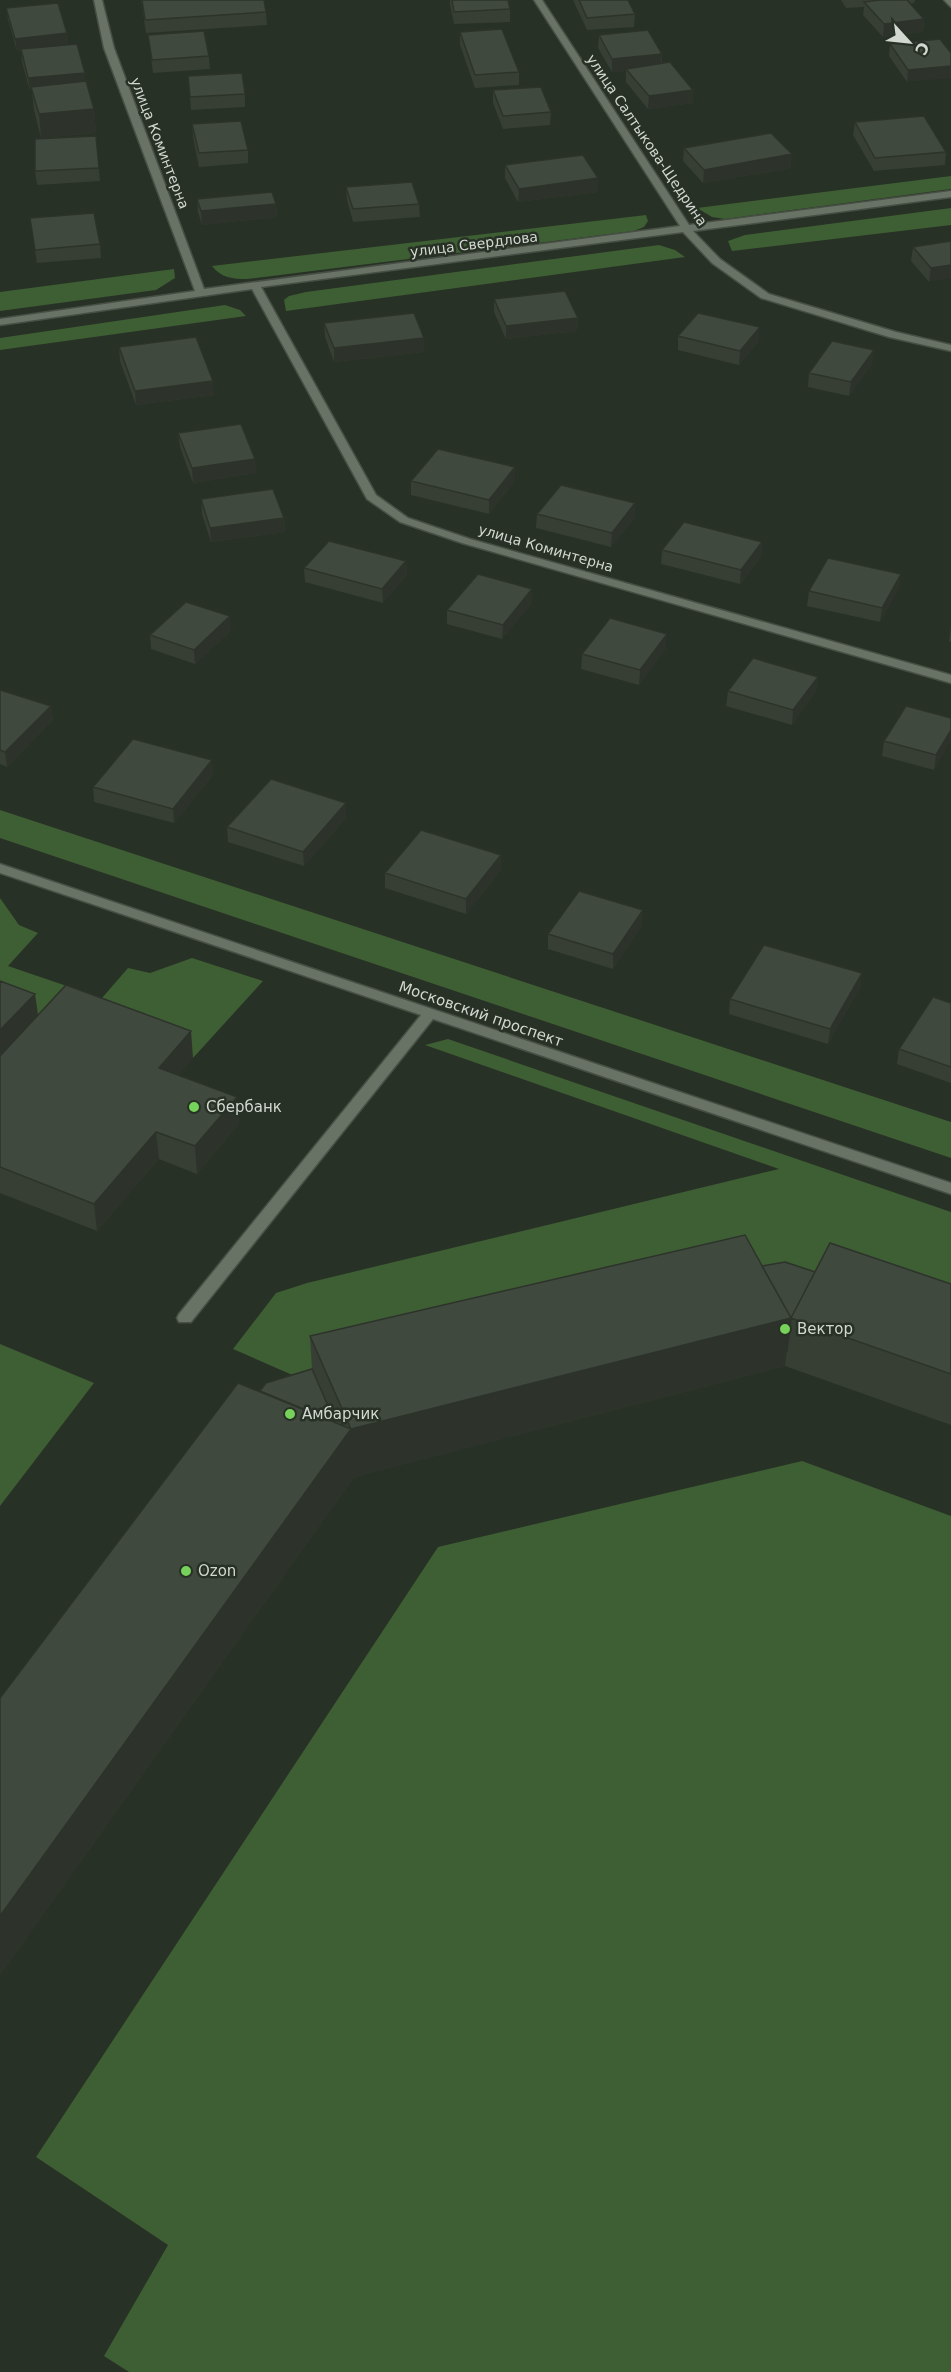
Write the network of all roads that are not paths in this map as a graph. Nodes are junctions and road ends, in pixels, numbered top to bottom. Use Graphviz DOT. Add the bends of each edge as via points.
graph roads {
  1 [pos="98,0"];
  2 [pos="537,0"];
  3 [pos="948,0"];
  4 [pos="951,4"];
  5 [pos="951,195"];
  6 [pos="687,230"];
  7 [pos="255,285"];
  8 [pos="201,294"];
  9 [pos="0,322"];
  10 [pos="951,348"];
  11 [pos="951,679"];
  12 [pos="0,868"];
  13 [pos="429,1014"];
  14 [pos="951,1189"];
  15 [pos="185,1318"];
  1 -- 8 [label="street, улица Коминтерна" via="109,48"];
  2 -- 6 [label="street, улица Салтыкова-Щедрина"];
  3 -- 4 [label="street"];
  5 -- 6 [label="street, улица Свердлова"];
  6 -- 7 [label="street, улица Свердлова"];
  6 -- 10 [label="street, улица Салтыкова-Щедрина" via="716,261 765,296 893,335"];
  7 -- 8 [label="street, улица Свердлова"];
  7 -- 11 [label="street, улица Коминтерна" via="371,496 404,520"];
  8 -- 9 [label="street, улица Свердлова"];
  12 -- 13 [label="street, Московский проспект"];
  13 -- 14 [label="street, Московский проспект"];
  13 -- 15 [label="street"];
}
